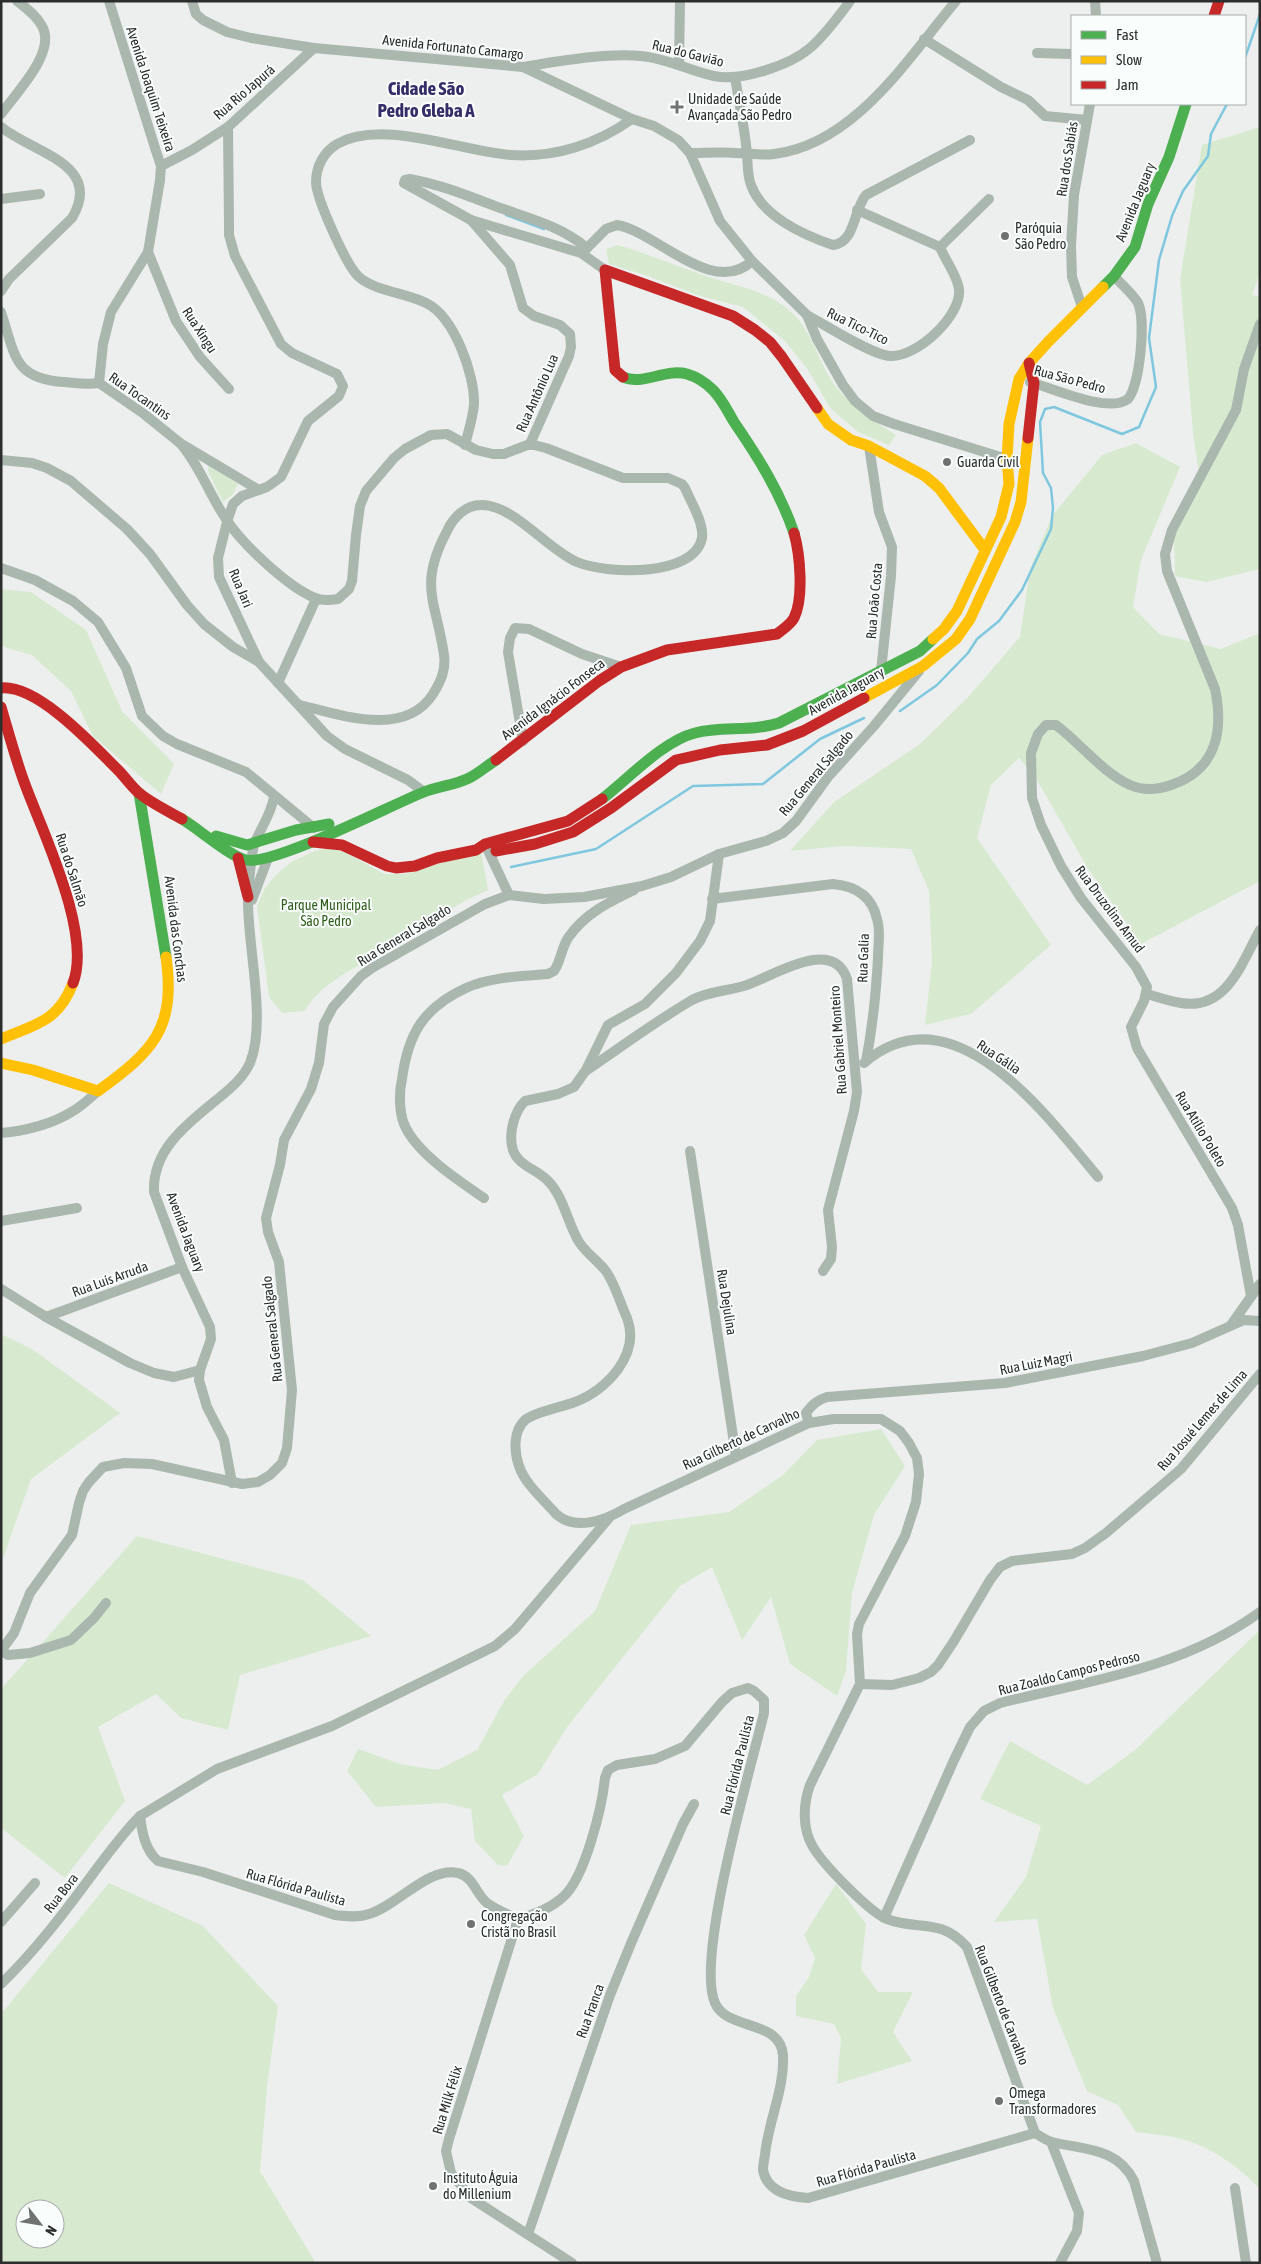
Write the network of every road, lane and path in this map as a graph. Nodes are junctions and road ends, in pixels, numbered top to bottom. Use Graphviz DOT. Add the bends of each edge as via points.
graph roads {
  1 [pos="17,1"];
  2 [pos="109,1"];
  3 [pos="192,1"];
  4 [pos="680,1"];
  5 [pos="850,1"];
  6 [pos="956,1"];
  7 [pos="1096,1"];
  8 [pos="1219,1"];
  9 [pos="1096,15"];
  10 [pos="1214,15"];
  11 [pos="924,39"];
  12 [pos="314,48"];
  13 [pos="1037,54"];
  14 [pos="1071,54"];
  15 [pos="679,65"];
  16 [pos="523,67"];
  17 [pos="735,78"];
  18 [pos="1090,105"];
  19 [pos="1186,105"];
  20 [pos="1,114"];
  21 [pos="632,119"];
  22 [pos="1087,120"];
  23 [pos="1,127"];
  24 [pos="228,127"];
  25 [pos="970,140"];
  26 [pos="690,153"];
  27 [pos="747,154"];
  28 [pos="160,166"];
  29 [pos="40,194"];
  30 [pos="1,198"];
  31 [pos="989,199"];
  32 [pos="857,210"];
  33 [pos="471,220"];
  34 [pos="940,247"];
  35 [pos="584,251"];
  36 [pos="148,252"];
  37 [pos="752,261"];
  38 [pos="605,270"];
  39 [pos="1114,276"];
  40 [pos="1,292"];
  41 [pos="1082,307"];
  42 [pos="1,312"];
  43 [pos="807,315"];
  44 [pos="1260,324"];
  45 [pos="1029,363"];
  46 [pos="1019,379"];
  47 [pos="99,383"];
  48 [pos="1034,383"];
  49 [pos="229,389"];
  50 [pos="180,443"];
  51 [pos="530,444"];
  52 [pos="465,445"];
  53 [pos="869,446"];
  54 [pos="1007,459"];
  55 [pos="1,460"];
  56 [pos="259,490"];
  57 [pos="227,522"];
  58 [pos="985,550"];
  59 [pos="1,568"];
  60 [pos="972,579"];
  61 [pos="982,595"];
  62 [pos="316,599"];
  63 [pos="259,662"];
  64 [pos="923,666"];
  65 [pos="621,667"];
  66 [pos="881,672"];
  67 [pos="278,683"];
  68 [pos="1,688"];
  69 [pos="300,705"];
  70 [pos="1,707"];
  71 [pos="523,741"];
  72 [pos="652,758"];
  73 [pos="658,771"];
  74 [pos="424,792"];
  75 [pos="139,793"];
  76 [pos="274,796"];
  77 [pos="384,811"];
  78 [pos="359,821"];
  79 [pos="322,829"];
  80 [pos="296,830"];
  81 [pos="202,832"];
  82 [pos="254,843"];
  83 [pos="300,844"];
  84 [pos="353,845"];
  85 [pos="483,849"];
  86 [pos="719,854"];
  87 [pos="238,858"];
  88 [pos="268,858"];
  89 [pos="367,858"];
  90 [pos="253,860"];
  91 [pos="642,886"];
  92 [pos="509,895"];
  93 [pos="248,897"];
  94 [pos="712,899"];
  95 [pos="249,916"];
  96 [pos="1260,930"];
  97 [pos="1147,994"];
  98 [pos="1,1039"];
  99 [pos="866,1061"];
  100 [pos="1,1063"];
  101 [pos="586,1070"];
  102 [pos="854,1072"];
  103 [pos="98,1091"];
  104 [pos="1,1133"];
  105 [pos="690,1152"];
  106 [pos="1098,1177"];
  107 [pos="484,1198"];
  108 [pos="77,1208"];
  109 [pos="1,1221"];
  110 [pos="182,1267"];
  111 [pos="823,1271"];
  112 [pos="1260,1284"];
  113 [pos="1,1288"];
  114 [pos="1251,1296"];
  115 [pos="46,1317"];
  116 [pos="1260,1321"];
  117 [pos="1231,1325"];
  118 [pos="200,1370"];
  119 [pos="1260,1374"];
  120 [pos="809,1423"];
  121 [pos="736,1456"];
  122 [pos="232,1483"];
  123 [pos="609,1518"];
  124 [pos="106,1603"];
  125 [pos="1260,1612"];
  126 [pos="1,1651"];
  127 [pos="860,1684"];
  128 [pos="694,1804"];
  129 [pos="140,1816"];
  130 [pos="35,1883"];
  131 [pos="884,1918"];
  132 [pos="518,1919"];
  133 [pos="1,1922"];
  134 [pos="1,1984"];
  135 [pos="1035,2133"];
  136 [pos="1051,2142"];
  137 [pos="1235,2188"];
  138 [pos="528,2234"];
  139 [pos="572,2263"];
  140 [pos="1060,2263"];
  141 [pos="1157,2263"];
  142 [pos="1246,2263"];
  1 -- 20 [label="street" via="42,26 46,42 37,64"];
  2 -- 28 [label="street, Avenida Joaquim Teixeira"];
  3 -- 12 [label="street, Avenida Fortunato Camargo" via="196,14 227,32"];
  4 -- 15 [label="street"];
  5 -- 17 [label="street, Rua do Gavião" via="809,48 783,63"];
  6 -- 11 [label="street"];
  7 -- 9 [label="street"];
  8 -- 10 [label="street"];
  11 -- 22 [label="street" via="1028,100 1044,116"];
  11 -- 27 [label="street" via="883,91 850,120 807,145 787,152"];
  12 -- 16 [label="street, Avenida Fortunato Camargo"];
  12 -- 24 [label="street, Rua Rio Japurá"];
  13 -- 14 [label="street"];
  15 -- 16 [label="street, Rua do Gavião" via="629,56"];
  15 -- 17 [label="street, Rua do Gavião" via="715,76"];
  16 -- 21 [label="street, Avenida Fortunato Camargo"];
  17 -- 27 [label="street"];
  18 -- 22 [label="street, Rua dos Sabiás"];
  19 -- 39 [label="street, Avenida Jaguary" via="1135,247"];
  21 -- 26 [label="street, Avenida Fortunato Camargo" via="668,133"];
  21 -- 52 [label="street" via="592,142 565,151 501,154 382,134 343,141 328,150 321,161 316,184 334,234 352,270 371,285 427,303 448,322 473,381 474,406"];
  22 -- 41 [label="street, Rua dos Sabiás" via="1074,195 1071,246 1072,278"];
  23 -- 40 [label="street" via="68,166 80,183 81,192 72,218 9,280"];
  24 -- 28 [label="street, Rua Rio Japurá"];
  24 -- 56 [label="street, Rua Jari" via="229,224 235,256 282,344 292,353 338,374 343,386 339,396 308,422 281,477"];
  25 -- 32 [label="street" via="871,192 861,200"];
  26 -- 27 [label="street"];
  26 -- 37 [label="street, Avenida Fortunato Camargo" via="720,221"];
  27 -- 32 [label="street" via="748,174 757,197 775,216 793,227 823,242 839,244 850,233"];
  28 -- 36 [label="street, Avenida Joaquim Teixeira" via="159,195"];
  29 -- 30 [label="street"];
  31 -- 34 [label="street"];
  32 -- 34 [label="street"];
  33 -- 35 [label="street"];
  33 -- 35 [label="street" via="410,188 405,180 450,188 560,228"];
  33 -- 51 [label="street, Rua Antônio Lua" via="510,265 523,308 534,316 560,324 570,334 569,356"];
  34 -- 43 [label="street, Rua Tico-Tico" via="956,280 958,300 944,324 912,351 901,356 875,352"];
  35 -- 37 [label="street" via="606,229 617,225 690,262 713,270 733,272"];
  35 -- 38 [label="street"];
  36 -- 47 [label="street, Avenida Joaquim Teixeira" via="111,312 103,344"];
  36 -- 49 [label="street, Rua Xingu" via="176,321 200,356"];
  37 -- 43 [label="street, Avenida Fortunato Camargo"];
  38 -- 53 [label="street" via="733,316 755,330 782,357 828,424 851,440"];
  38 -- 65 [label="street, Avenida Ignácio Fonseca" via="615,370 632,381 670,373 688,375 711,388 776,488 800,560 796,616 777,634 667,650"];
  39 -- 41 [label="street, Avenida Jaguary"];
  39 -- 48 [label="street, Rua São Pedro" via="1138,303 1140,314 1141,335 1132,395 1124,402 1100,403"];
  41 -- 45 [label="street, Avenida Jaguary"];
  42 -- 47 [label="street, Rua Tocantins" via="22,369 50,382"];
  43 -- 54 [label="street, Avenida Fortunato Camargo" via="843,385 855,401 874,416"];
  44 -- 97 [label="street, Rua Druzolina Amud" via="1244,369 1236,410 1174,526 1165,554 1167,571 1219,704 1219,732 1207,761 1187,780 1160,789 1139,788 1113,775 1056,725 1046,725 1038,734 1031,753 1032,798 1041,825 1081,898 1136,967"];
  45 -- 46 [label="street, Avenida Jaguary"];
  45 -- 48 [label="street, Avenida Jaguary"];
  46 -- 48 [label="street, Rua São Pedro"];
  46 -- 54 [label="street, Avenida Jaguary" via="1009,424"];
  47 -- 50 [label="street, Rua Tocantins"];
  48 -- 61 [label="street, Avenida Jaguary" via="1021,502 1016,522"];
  50 -- 56 [label="street, Rua Tocantins"];
  50 -- 57 [label="street" via="202,472"];
  51 -- 52 [label="street" via="504,454"];
  51 -- 69 [label="street" via="623,478 668,478 682,484 701,526 702,536 695,553 688,559 662,567 599,569 575,562 511,516 479,504 462,511 451,524 438,547 431,569 432,601 444,669 427,702 400,718 380,720"];
  52 -- 62 [label="street" via="447,434 431,435 394,458 364,496 349,589 338,599"];
  53 -- 58 [label="street" via="925,476 939,488"];
  53 -- 66 [label="street, Rua João Costa" via="879,512 892,547 892,576"];
  54 -- 58 [label="street, Avenida Jaguary" via="1009,484 1006,499"];
  55 -- 63 [label="street" via="32,463 71,481 127,529 204,624"];
  56 -- 57 [label="street, Rua Jari" via="247,493 233,504"];
  57 -- 62 [label="street" via="274,569"];
  57 -- 63 [label="street, Rua Jari" via="218,558 219,577"];
  58 -- 60 [label="street, Avenida Jaguary"];
  59 -- 76 [label="street" via="35,580 73,601 98,622 126,668 142,716 163,736 246,772"];
  60 -- 61 [label="street"];
  60 -- 66 [label="street, Avenida Jaguary" via="957,611 944,629 920,651"];
  61 -- 64 [label="street, Avenida Jaguary" via="956,639"];
  62 -- 67 [label="street"];
  63 -- 67 [label="street"];
  64 -- 73 [label="street, Avenida Jaguary" via="787,738 768,745 687,756"];
  64 -- 86 [label="street, Rua General Salgado" via="783,833"];
  65 -- 71 [label="street, Avenida Ignácio Fonseca"];
  65 -- 71 [label="street" via="582,654 530,629 515,628 508,652"];
  66 -- 72 [label="street, Avenida Jaguary" via="779,723 763,728 696,733 668,746"];
  67 -- 69 [label="street"];
  68 -- 75 [label="street" via="11,686 24,691 54,710"];
  69 -- 74 [label="street" via="336,743 408,780"];
  70 -- 98 [label="street, Rua do Salmão" via="26,786 66,892 77,954 72,987 59,1008 44,1020"];
  71 -- 74 [label="street, Avenida Ignácio Fonseca" via="470,778"];
  72 -- 73 [label="street"];
  72 -- 85 [label="street, Avenida Jaguary" via="604,798 568,821"];
  73 -- 85 [label="street, Avenida Jaguary" via="611,808 573,832 535,844"];
  74 -- 77 [label="street, Avenida Ignácio Fonseca"];
  75 -- 81 [label="street"];
  75 -- 103 [label="street, Avenida das Conchas" via="167,970 168,1006 156,1040 129,1068"];
  76 -- 79 [label="street"];
  76 -- 82 [label="street" via="268,819"];
  77 -- 78 [label="street, Avenida Ignácio Fonseca"];
  77 -- 79 [label="street, Avenida Ignácio Fonseca" via="344,819"];
  78 -- 79 [label="street, Avenida Ignácio Fonseca"];
  78 -- 84 [label="street" via="352,830"];
  79 -- 80 [label="street, Avenida Ignácio Fonseca"];
  79 -- 83 [label="street, Avenida Ignácio Fonseca"];
  79 -- 84 [label="street"];
  80 -- 82 [label="street, Avenida Ignácio Fonseca"];
  80 -- 83 [label="street"];
  81 -- 82 [label="street" via="239,844"];
  81 -- 87 [label="street"];
  82 -- 90 [label="street, Avenida Jaguary"];
  83 -- 88 [label="street, Avenida Ignácio Fonseca"];
  83 -- 89 [label="street, Avenida Jaguary" via="335,844"];
  84 -- 89 [label="street"];
  85 -- 89 [label="street, Avenida Jaguary" via="396,868"];
  85 -- 92 [label="street"];
  86 -- 91 [label="street, Rua General Salgado" via="671,877"];
  86 -- 94 [label="street, Rua Gilberto de Carvalho"];
  87 -- 90 [label="street, Avenida Ignácio Fonseca"];
  87 -- 93 [label="street"];
  88 -- 90 [label="street, Avenida Ignácio Fonseca"];
  88 -- 95 [label="street" via="252,898"];
  90 -- 93 [label="street, Avenida Jaguary"];
  91 -- 92 [label="street, Rua General Salgado" via="584,897 544,899"];
  91 -- 107 [label="street" via="589,915 568,939 554,971 467,987 428,1012 408,1043 400,1089 404,1124 436,1162"];
  92 -- 122 [label="street, Rua General Salgado" via="485,904 372,968 333,1008 324,1024 319,1063 311,1089 284,1140 266,1218 278,1262 292,1390 287,1448 282,1463 270,1475 250,1484"];
  93 -- 95 [label="street, Avenida Jaguary"];
  94 -- 99 [label="street, Rua Galia" via="833,884 846,885 863,894 878,919 879,935 875,1017"];
  94 -- 101 [label="street, Rua Gilberto de Carvalho" via="710,921 700,941 662,989 636,1010 608,1025"];
  95 -- 110 [label="street, Avenida Jaguary" via="257,1012 254,1051 234,1085 170,1143 155,1170 154,1192"];
  96 -- 97 [label="street" via="1234,979 1219,994 1206,1001 1182,1003"];
  97 -- 114 [label="street, Rua Atílio Poleto" via="1131,1027 1131,1034 1136,1048 1232,1208"];
  99 -- 102 [label="street, Rua Gália"];
  99 -- 106 [label="street, Rua Gália" via="891,1045 909,1040 942,1043 971,1053 1002,1073 1033,1100"];
  100 -- 103 [label="street"];
  101 -- 102 [label="street, Rua Gabriel Monteiro" via="699,997 745,986 799,963 821,959 834,962 848,979"];
  101 -- 123 [label="street, Rua Gilberto de Carvalho" via="569,1090 525,1101 517,1113 512,1144 516,1157 550,1183 578,1241 610,1278 628,1323 628,1350 618,1371 599,1387 577,1401 527,1418 517,1432 516,1444 519,1467 563,1520 578,1524"];
  102 -- 111 [label="street, Rua Gabriel Monteiro" via="854,1111 828,1210 832,1247 831,1258"];
  103 -- 104 [label="street" via="60,1117"];
  105 -- 121 [label="street, Rua Dejulina"];
  108 -- 109 [label="street"];
  110 -- 115 [label="street, Rua Luís Arruda"];
  110 -- 118 [label="street, Avenida Jaguary" via="210,1327 211,1339"];
  112 -- 114 [label="street"];
  113 -- 115 [label="street"];
  114 -- 117 [label="street"];
  115 -- 118 [label="street" via="130,1363 154,1372 174,1377"];
  116 -- 117 [label="street" via="1244,1320"];
  117 -- 120 [label="street, Rua Luiz Magri" via="1192,1343 1005,1383 827,1397 810,1407 806,1413"];
  118 -- 122 [label="street" via="202,1396 224,1440"];
  119 -- 127 [label="street, Rua Josué Lemes de Lima" via="1181,1469 1106,1534 1072,1554 1012,1561 1000,1567 931,1672 892,1684"];
  120 -- 121 [label="street, Rua Gilberto de Carvalho"];
  120 -- 127 [label="street, Rua Gilberto de Carvalho" via="881,1418 900,1431 917,1458 919,1474 911,1519 859,1624"];
  121 -- 123 [label="street, Rua Gilberto de Carvalho"];
  122 -- 126 [label="street, Rua General Salgado" via="152,1464 124,1463 103,1467 84,1491 72,1535 30,1593 14,1633"];
  123 -- 129 [label="street" via="515,1629 495,1646 332,1726 217,1769"];
  124 -- 126 [label="street" via="71,1640 30,1653 8,1655"];
  125 -- 131 [label="street, Rua Zoaldo Campos Pedroso" via="1238,1628 1144,1669 1000,1703 984,1711 970,1727 954,1760"];
  127 -- 131 [label="street, Rua Gilberto de Carvalho" via="810,1785 804,1816 813,1847 854,1894"];
  128 -- 138 [label="street, Rua Franca" via="614,1986"];
  129 -- 132 [label="street, Rua Flórida Paulista" via="148,1851 158,1861 335,1914 370,1914 432,1876 452,1872 466,1876 486,1902"];
  129 -- 134 [label="street, Rua Bora" via="58,1920"];
  130 -- 133 [label="street"];
  131 -- 135 [label="street, Rua Gilberto de Carvalho" via="941,1928 967,1947"];
  132 -- 135 [label="street, Rua Flórida Paulista" via="534,1915 556,1902 570,1888 594,1831 608,1770 617,1765 663,1756 685,1746 726,1698 748,1688 764,1700 764,1714 722,1893 710,1978 712,1996 725,2017 764,2030 777,2040 783,2052 783,2069 763,2170 768,2181 784,2195 808,2198"];
  132 -- 138 [label="street, Rua Milk Félix" via="446,2151 451,2173 472,2198"];
  135 -- 136 [label="street"];
  136 -- 140 [label="street" via="1079,2213 1077,2231"];
  136 -- 141 [label="street" via="1106,2155 1127,2168 1134,2181"];
  137 -- 142 [label="street"];
  138 -- 139 [label="street, Rua Milk Félix"];
}
